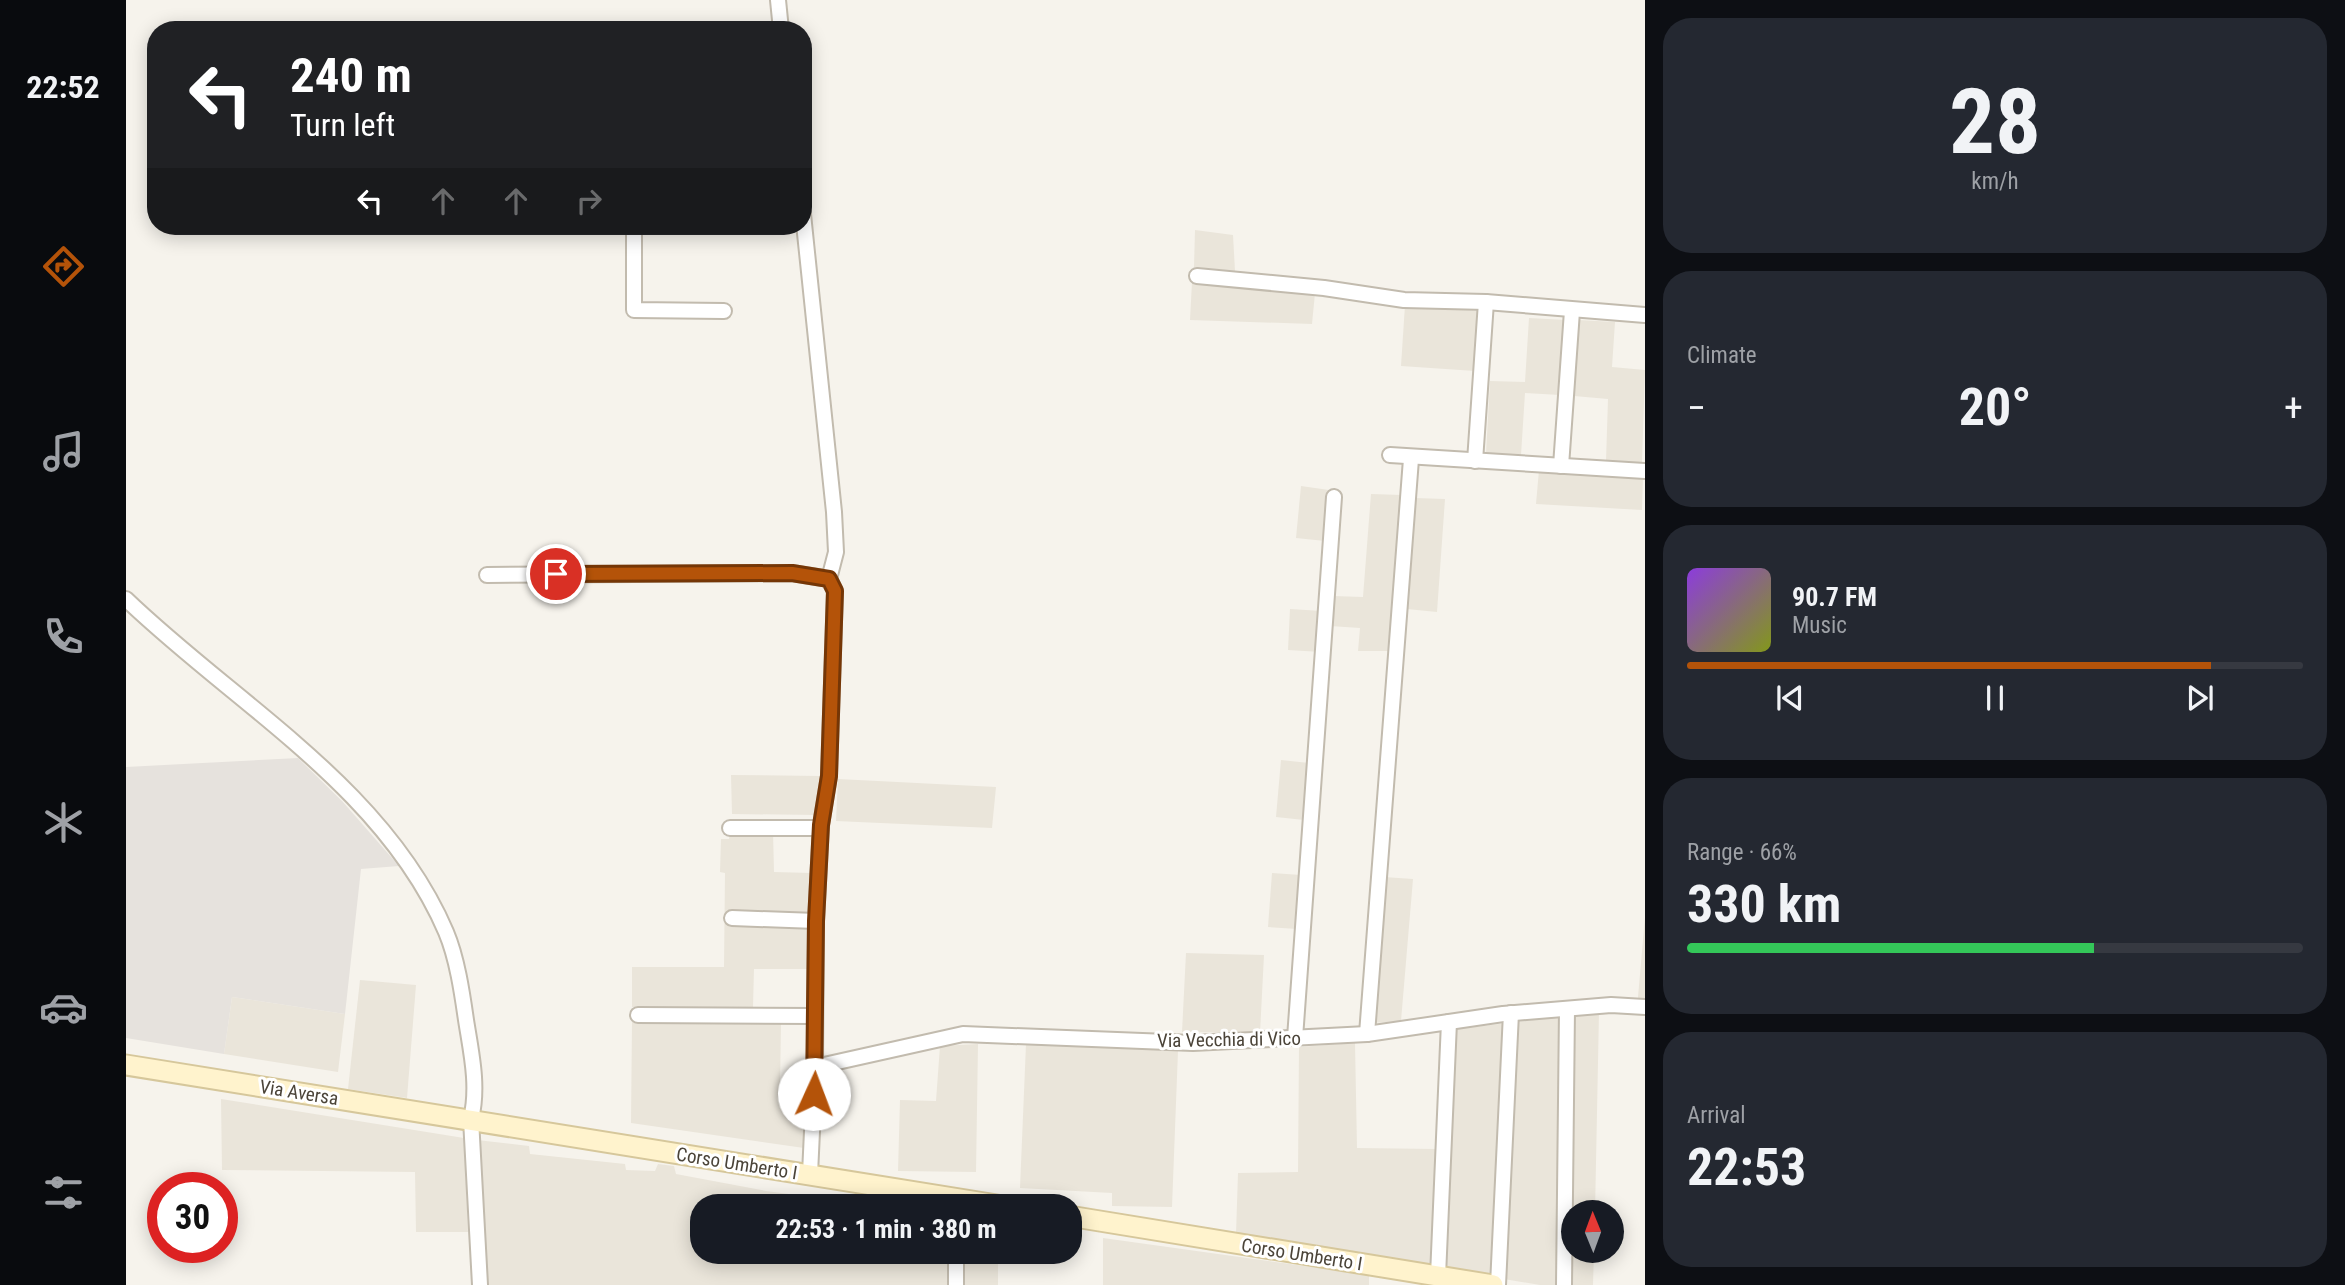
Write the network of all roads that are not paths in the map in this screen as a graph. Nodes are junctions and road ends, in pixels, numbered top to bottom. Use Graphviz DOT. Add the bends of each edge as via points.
graph roads {
  1 [pos="778,0"];
  2 [pos="780,21"];
  3 [pos="634,235"];
  4 [pos="805,235"];
  5 [pos="1197,276"];
  6 [pos="1486,302"];
  7 [pos="724,311"];
  8 [pos="1572,311"];
  9 [pos="1645,315"];
  10 [pos="1390,455"];
  11 [pos="1412,458"];
  12 [pos="1475,461"];
  13 [pos="1561,466"];
  14 [pos="1645,471"];
  15 [pos="1335,497"];
  16 [pos="486,575"];
  17 [pos="829,579"];
  18 [pos="126,599"];
  19 [pos="730,828"];
  20 [pos="820,828"];
  21 [pos="732,918"];
  22 [pos="816,921"];
  23 [pos="1645,1007"];
  24 [pos="1567,1009"];
  25 [pos="1511,1013"];
  26 [pos="638,1015"];
  27 [pos="815,1016"];
  28 [pos="1449,1022"];
  29 [pos="1367,1034"];
  30 [pos="1295,1038"];
  31 [pos="126,1065"];
  32 [pos="815,1067"];
  33 [pos="471,1119"];
  34 [pos="810,1174"];
  35 [pos="914,1194"];
  36 [pos="1082,1218"];
  37 [pos="956,1264"];
  38 [pos="1428,1278"];
  39 [pos="480,1285"];
  40 [pos="956,1285"];
  41 [pos="1493,1285"];
  42 [pos="1499,1285"];
  43 [pos="1564,1285"];
  1 -- 2 [label="street"];
  3 -- 7 [label="street" via="634,310"];
  4 -- 17 [label="street" via="834,512 836,552"];
  5 -- 6 [label="street" via="1404,300"];
  6 -- 8 [label="street"];
  6 -- 12 [label="street"];
  8 -- 9 [label="street"];
  8 -- 13 [label="street"];
  10 -- 11 [label="street"];
  11 -- 12 [label="street"];
  11 -- 29 [label="street"];
  12 -- 13 [label="street"];
  13 -- 14 [label="street"];
  15 -- 30 [label="street"];
  16 -- 17 [label="street" via="792,573"];
  17 -- 20 [label="street" via="835,591 833,694 829,776"];
  18 -- 33 [label="street" via="300,747 399,850 448,935 473,1064"];
  19 -- 20 [label="street"];
  20 -- 22 [label="street"];
  21 -- 22 [label="street"];
  22 -- 27 [label="street"];
  23 -- 24 [label="street, Via Vecchia di Vico"];
  24 -- 25 [label="street, Via Vecchia di Vico"];
  24 -- 43 [label="street"];
  25 -- 28 [label="street, Via Vecchia di Vico"];
  25 -- 42 [label="street"];
  26 -- 27 [label="street"];
  27 -- 32 [label="street"];
  28 -- 29 [label="street, Via Vecchia di Vico"];
  28 -- 38 [label="street"];
  29 -- 30 [label="street, Via Vecchia di Vico"];
  30 -- 32 [label="street, Via Vecchia di Vico" via="1193,1043 963,1034"];
  31 -- 33 [label="main road, Via Aversa"];
  32 -- 34 [label="street"];
  33 -- 34 [label="main road, Corso Umberto I"];
  33 -- 39 [label="street"];
  34 -- 35 [label="main road, Corso Umberto I"];
  36 -- 38 [label="main road, Corso Umberto I"];
  37 -- 40 [label="street"];
  38 -- 41 [label="main road, Corso Umberto I"];
}
